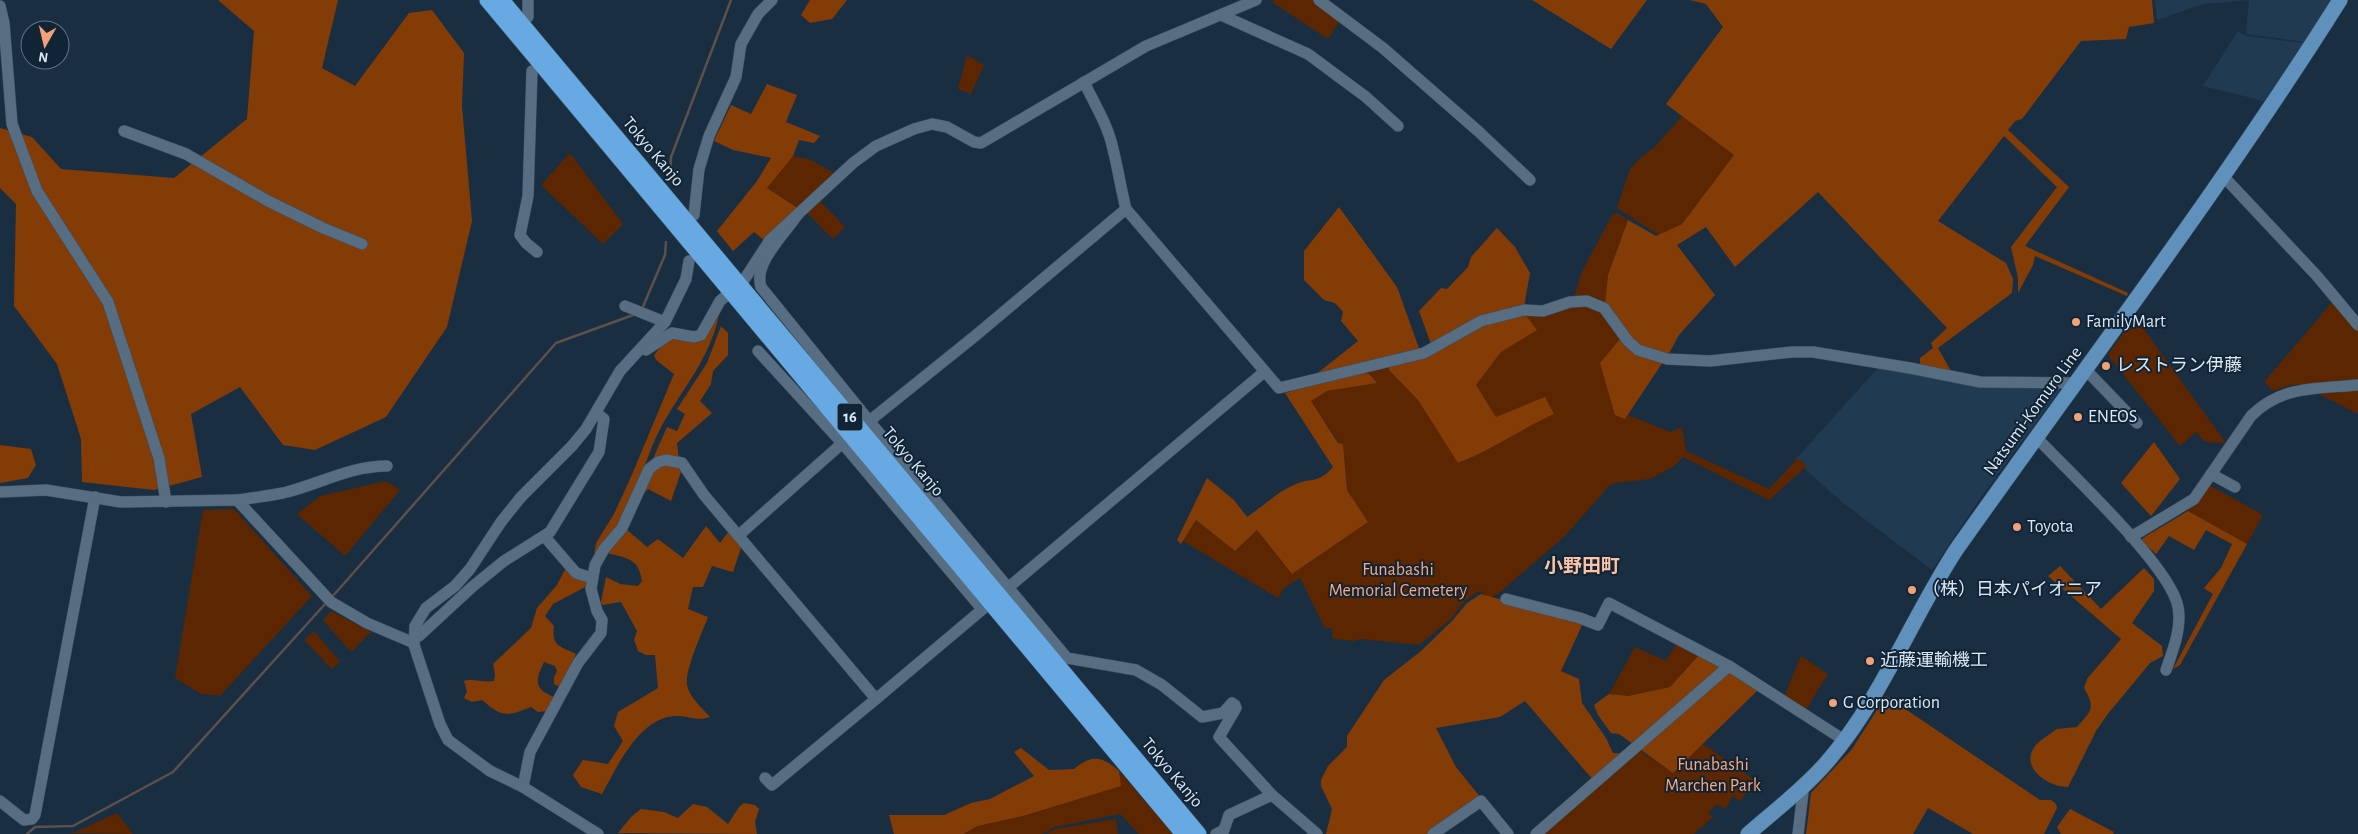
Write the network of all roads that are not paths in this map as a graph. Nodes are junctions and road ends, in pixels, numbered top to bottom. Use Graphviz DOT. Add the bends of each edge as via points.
graph roads {
  1 [pos="487,0"];
  2 [pos="502,0"];
  3 [pos="528,0"];
  4 [pos="772,0"];
  5 [pos="1256,0"];
  6 [pos="1319,0"];
  7 [pos="2340,0"];
  8 [pos="0,6"];
  9 [pos="1221,15"];
  10 [pos="528,17"];
  11 [pos="532,71"];
  12 [pos="1084,82"];
  13 [pos="0,123"];
  14 [pos="12,124"];
  15 [pos="1398,126"];
  16 [pos="124,131"];
  17 [pos="2224,176"];
  18 [pos="1530,180"];
  19 [pos="1126,209"];
  20 [pos="798,214"];
  21 [pos="694,215"];
  22 [pos="362,244"];
  23 [pos="537,252"];
  24 [pos="688,261"];
  25 [pos="734,288"];
  26 [pos="634,311"];
  27 [pos="665,322"];
  28 [pos="2358,325"];
  29 [pos="642,347"];
  30 [pos="758,351"];
  31 [pos="2086,370"];
  32 [pos="1264,372"];
  33 [pos="2077,383"];
  34 [pos="2358,385"];
  35 [pos="596,413"];
  36 [pos="2137,423"];
  37 [pos="856,433"];
  38 [pos="2037,438"];
  39 [pos="387,466"];
  40 [pos="2211,474"];
  41 [pos="2235,487"];
  42 [pos="0,492"];
  43 [pos="95,497"];
  44 [pos="237,500"];
  45 [pos="166,502"];
  46 [pos="739,535"];
  47 [pos="545,537"];
  48 [pos="2131,537"];
  49 [pos="464,576"];
  50 [pos="592,578"];
  51 [pos="472,587"];
  52 [pos="995,598"];
  53 [pos="1506,598"];
  54 [pos="416,639"];
  55 [pos="1729,666"];
  56 [pos="2166,670"];
  57 [pos="876,699"];
  58 [pos="1844,740"];
  59 [pos="765,778"];
  60 [pos="1804,784"];
  61 [pos="523,787"];
  62 [pos="1272,795"];
  63 [pos="0,801"];
  64 [pos="598,834"];
  65 [pos="1183,834"];
  66 [pos="1199,834"];
  67 [pos="1216,834"];
  68 [pos="1317,834"];
  69 [pos="1433,834"];
  70 [pos="1508,834"];
  71 [pos="1536,834"];
  72 [pos="1748,834"];
  73 [pos="1798,834"];
  1 -- 25 [label="highway, Tokyo Kanjo / 16"];
  2 -- 25 [label="highway, Tokyo Kanjo / 16"];
  3 -- 10 [label="street"];
  4 -- 21 [label="street" via="755,19 741,44 736,77 709,136 699,169"];
  5 -- 9 [label="street"];
  6 -- 18 [label="street" via="1383,48"];
  7 -- 17 [label="main road, Natsumi-Komuro Line"];
  8 -- 14 [label="street"];
  9 -- 12 [label="street" via="1146,46"];
  9 -- 15 [label="street" via="1286,42 1314,58"];
  11 -- 23 [label="street" via="528,196 520,235"];
  12 -- 19 [label="street" via="1108,133"];
  12 -- 20 [label="street" via="981,143 947,126 932,124 876,146"];
  13 -- 14 [label="street"];
  14 -- 45 [label="street" via="37,192 108,302 159,458"];
  16 -- 22 [label="street" via="186,154 268,201"];
  17 -- 28 [label="street"];
  17 -- 31 [label="main road, Natsumi-Komuro Line"];
  19 -- 32 [label="street"];
  19 -- 37 [label="street"];
  20 -- 25 [label="street" via="770,240"];
  20 -- 37 [label="street" via="762,264 761,287"];
  24 -- 27 [label="street" via="686,278"];
  25 -- 29 [label="street" via="720,301 699,336 672,332 647,351"];
  25 -- 37 [label="highway, Tokyo Kanjo / 16"];
  26 -- 27 [label="street"];
  27 -- 29 [label="street"];
  29 -- 35 [label="street" via="611,384"];
  30 -- 37 [label="street"];
  31 -- 33 [label="main road, Natsumi-Komuro Line"];
  31 -- 36 [label="street"];
  32 -- 33 [label="street" via="1279,388 1424,353 1481,321 1524,310 1543,311 1570,302 1587,301 1604,308 1638,350 1667,359 1710,361 1813,352 1980,382"];
  32 -- 52 [label="street"];
  33 -- 38 [label="main road, Natsumi-Komuro Line"];
  34 -- 40 [label="street" via="2292,391 2277,396 2251,416"];
  35 -- 47 [label="street" via="604,420 599,452"];
  35 -- 49 [label="street" via="572,446 516,503"];
  37 -- 46 [label="street"];
  37 -- 52 [label="highway, Tokyo Kanjo / 16"];
  37 -- 52 [label="street"];
  38 -- 48 [label="street"];
  38 -- 58 [label="main road, Natsumi-Komuro Line" via="1941,574 1881,683"];
  39 -- 44 [label="street" via="343,472 283,493"];
  40 -- 41 [label="street"];
  40 -- 48 [label="street" via="2194,499 2184,507"];
  42 -- 43 [label="street" via="46,490"];
  43 -- 45 [label="street" via="121,502"];
  43 -- 63 [label="street" via="35,815 24,820"];
  44 -- 45 [label="street"];
  44 -- 54 [label="street" via="327,598 367,623"];
  46 -- 50 [label="street" via="704,495 682,463 658,462 649,469 622,528 604,548"];
  46 -- 57 [label="street"];
  47 -- 50 [label="street" via="576,572"];
  47 -- 51 [label="street" via="504,561"];
  48 -- 56 [label="street" via="2171,587 2178,607 2178,630"];
  49 -- 51 [label="street"];
  49 -- 54 [label="street" via="426,608 416,626"];
  50 -- 61 [label="street" via="591,589 602,620 601,633 578,663 530,752"];
  51 -- 54 [label="street"];
  52 -- 57 [label="street"];
  52 -- 62 [label="street" via="1067,658 1136,670 1162,685 1202,717 1223,713 1232,703 1235,705 1219,737"];
  52 -- 65 [label="highway, Tokyo Kanjo / 16"];
  52 -- 66 [label="highway, Tokyo Kanjo / 16"];
  53 -- 55 [label="street" via="1598,625 1609,603"];
  54 -- 61 [label="street" via="440,724 448,740 490,771"];
  55 -- 58 [label="street"];
  55 -- 71 [label="street"];
  57 -- 59 [label="street" via="772,785"];
  58 -- 60 [label="main road, Natsumi-Komuro Line" via="1827,763"];
  60 -- 72 [label="main road, Natsumi-Komuro Line"];
  60 -- 73 [label="street"];
  61 -- 64 [label="street"];
  62 -- 67 [label="street" via="1228,815 1224,830"];
  62 -- 68 [label="street"];
  69 -- 70 [label="street" via="1481,801"];
}
